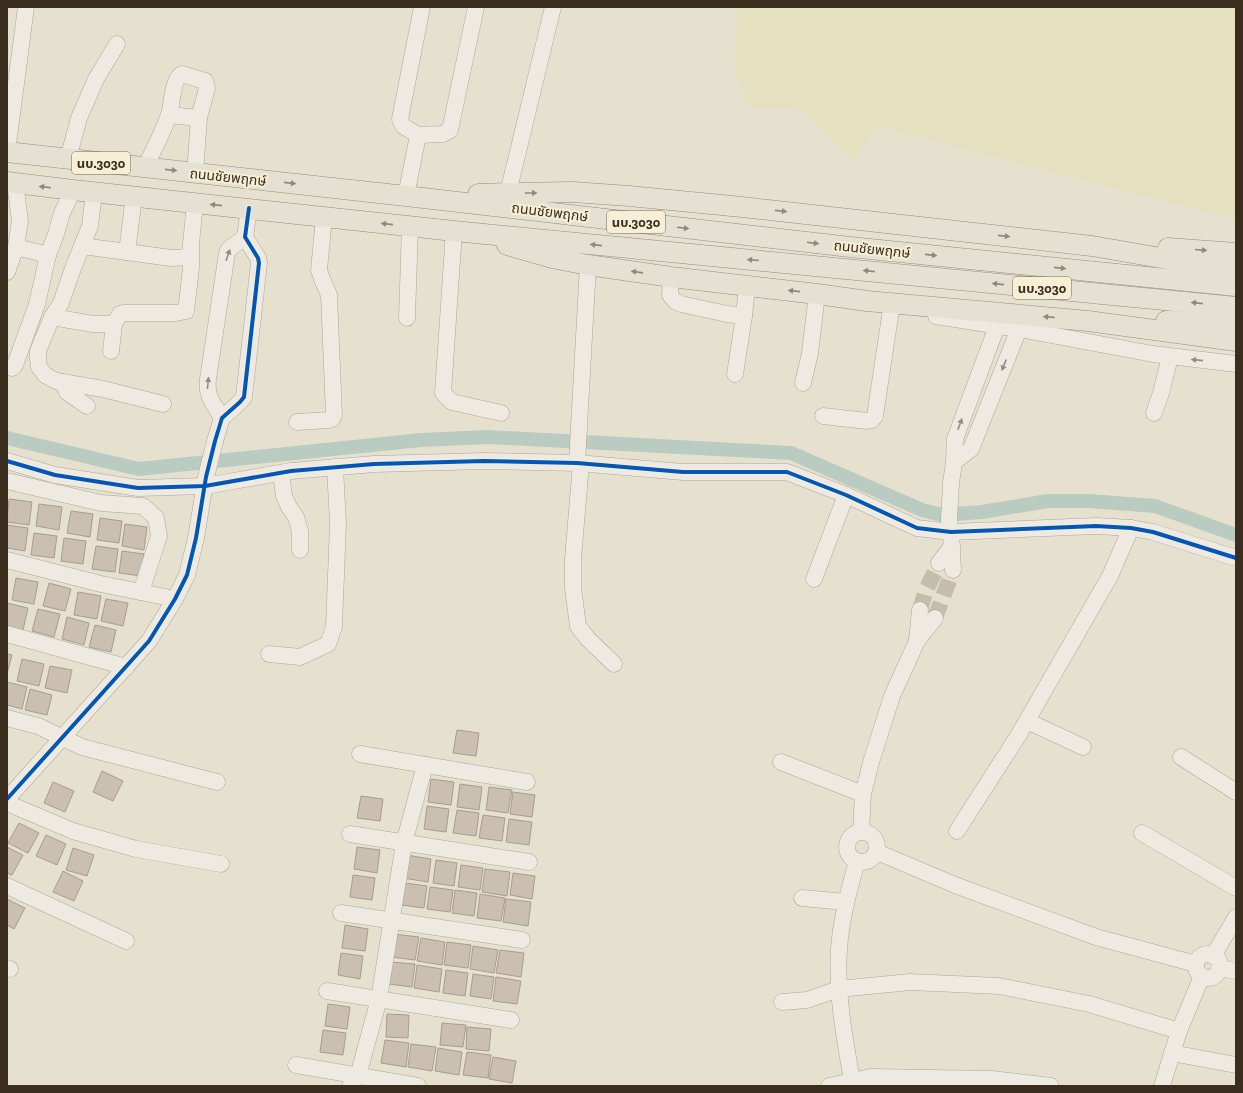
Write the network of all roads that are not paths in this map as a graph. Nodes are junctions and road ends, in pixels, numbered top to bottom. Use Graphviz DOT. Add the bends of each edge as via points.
graph roads {
  1 [pos="26,7"];
  2 [pos="422,7"];
  3 [pos="476,7"];
  4 [pos="553,7"];
  5 [pos="117,44"];
  6 [pos="169,115"];
  7 [pos="200,118"];
  8 [pos="418,135"];
  9 [pos="7,152"];
  10 [pos="68,159"];
  11 [pos="145,168"];
  12 [pos="195,173"];
  13 [pos="11,182"];
  14 [pos="73,190"];
  15 [pos="94,192"];
  16 [pos="508,193"];
  17 [pos="134,196"];
  18 [pos="414,196"];
  19 [pos="196,203"];
  20 [pos="249,208"];
  21 [pos="324,218"];
  22 [pos="410,226"];
  23 [pos="460,232"];
  24 [pos="245,237"];
  25 [pos="82,246"];
  26 [pos="1092,246"];
  27 [pos="16,247"];
  28 [pos="127,252"];
  29 [pos="1236,253"];
  30 [pos="48,255"];
  31 [pos="190,257"];
  32 [pos="588,265"];
  33 [pos="1236,271"];
  34 [pos="7,272"];
  35 [pos="671,277"];
  36 [pos="747,286"];
  37 [pos="1236,286"];
  38 [pos="818,294"];
  39 [pos="891,306"];
  40 [pos="1236,307"];
  41 [pos="744,316"];
  42 [pos="52,317"];
  43 [pos="407,318"];
  44 [pos="1088,321"];
  45 [pos="1236,322"];
  46 [pos="114,324"];
  47 [pos="997,326"];
  48 [pos="1019,329"];
  49 [pos="1236,341"];
  50 [pos="111,351"];
  51 [pos="1170,357"];
  52 [pos="1236,364"];
  53 [pos="7,367"];
  54 [pos="735,374"];
  55 [pos="63,382"];
  56 [pos="803,383"];
  57 [pos="163,404"];
  58 [pos="87,406"];
  59 [pos="501,413"];
  60 [pos="1154,413"];
  61 [pos="823,416"];
  62 [pos="222,418"];
  63 [pos="297,422"];
  64 [pos="7,461"];
  65 [pos="579,462"];
  66 [pos="954,462"];
  67 [pos="335,467"];
  68 [pos="282,473"];
  69 [pos="7,481"];
  70 [pos="206,481"];
  71 [pos="846,495"];
  72 [pos="1131,528"];
  73 [pos="950,533"];
  74 [pos="300,550"];
  75 [pos="1236,558"];
  76 [pos="7,560"];
  77 [pos="946,566"];
  78 [pos="814,578"];
  79 [pos="141,592"];
  80 [pos="175,599"];
  81 [pos="920,610"];
  82 [pos="936,618"];
  83 [pos="7,634"];
  84 [pos="918,641"];
  85 [pos="269,654"];
  86 [pos="614,664"];
  87 [pos="126,667"];
  88 [pos="7,718"];
  89 [pos="1027,721"];
  90 [pos="62,738"];
  91 [pos="1083,747"];
  92 [pos="360,754"];
  93 [pos="1181,757"];
  94 [pos="781,762"];
  95 [pos="424,765"];
  96 [pos="217,782"];
  97 [pos="528,782"];
  98 [pos="1236,792"];
  99 [pos="863,794"];
  100 [pos="7,799"];
  101 [pos="7,803"];
  102 [pos="862,831"];
  103 [pos="957,832"];
  104 [pos="1142,833"];
  105 [pos="350,834"];
  106 [pos="404,843"];
  107 [pos="877,852"];
  108 [pos="857,861"];
  109 [pos="529,862"];
  110 [pos="221,864"];
  111 [pos="7,886"];
  112 [pos="1236,888"];
  113 [pos="802,898"];
  114 [pos="846,902"];
  115 [pos="341,913"];
  116 [pos="1236,917"];
  117 [pos="392,921"];
  118 [pos="522,940"];
  119 [pos="126,942"];
  120 [pos="1216,962"];
  121 [pos="1199,970"];
  122 [pos="1236,971"];
  123 [pos="839,989"];
  124 [pos="327,991"];
  125 [pos="379,1000"];
  126 [pos="782,1002"];
  127 [pos="511,1020"];
  128 [pos="1179,1031"];
  129 [pos="1172,1053"];
  130 [pos="296,1065"];
  131 [pos="1236,1065"];
  132 [pos="354,1081"];
  133 [pos="853,1083"];
  134 [pos="418,1086"];
  135 [pos="829,1086"];
  136 [pos="1051,1086"];
  137 [pos="1162,1086"];
  1 -- 9 [label="street"];
  2 -- 8 [label="street" via="400,119 403,126"];
  3 -- 8 [label="street" via="450,130 443,134"];
  4 -- 16 [label="street"];
  5 -- 10 [label="street" via="96,79 79,118"];
  6 -- 7 [label="street"];
  6 -- 7 [label="street" via="175,84 182,74 205,81 207,88"];
  6 -- 11 [label="street"];
  7 -- 12 [label="street"];
  8 -- 18 [label="street"];
  9 -- 10 [label="main road, ถนนชัยพฤกษ์ / นบ.3030"];
  10 -- 11 [label="main road, ถนนชัยพฤกษ์ / นบ.3030"];
  11 -- 12 [label="main road, ถนนชัยพฤกษ์ / นบ.3030, one-way"];
  12 -- 18 [label="main road, ถนนชัยพฤกษ์ / นบ.3030, one-way"];
  14 -- 13 [label="main road, ถนนชัยพฤกษ์ / นบ.3030, one-way"];
  13 -- 27 [label="street" via="20,221"];
  14 -- 15 [label="main road, ถนนชัยพฤกษ์ / นบ.3030"];
  14 -- 30 [label="street" via="62,213"];
  15 -- 17 [label="main road, ถนนชัยพฤกษ์ / นบ.3030"];
  15 -- 25 [label="street" via="90,226"];
  16 -- 18 [label="main road"];
  16 -- 26 [label="main road, one-way" via="573,192 629,196"];
  17 -- 19 [label="main road, ถนนชัยพฤกษ์ / นบ.3030"];
  17 -- 28 [label="street"];
  18 -- 37 [label="main road, ถนนชัยพฤกษ์ / นบ.3030, one-way" via="850,247"];
  20 -- 19 [label="main road, ถนนชัยพฤกษ์ / นบ.3030, one-way"];
  19 -- 31 [label="street"];
  20 -- 21 [label="main road, ถนนชัยพฤกษ์ / นบ.3030"];
  20 -- 24 [label="street"];
  22 -- 21 [label="main road, ถนนชัยพฤกษ์ / นบ.3030, one-way"];
  21 -- 63 [label="street" via="319,270 329,295 334,415 329,420"];
  22 -- 23 [label="main road, ถนนชัยพฤกษ์ / นบ.3030"];
  22 -- 43 [label="street"];
  23 -- 32 [label="main road" via="552,258"];
  40 -- 23 [label="main road, ถนนชัยพฤกษ์ / นบ.3030, one-way"];
  23 -- 59 [label="street" via="443,393 452,402"];
  62 -- 24 [label="street, one-way" via="207,391 208,378 227,253"];
  24 -- 62 [label="street" via="259,263 244,397"];
  25 -- 28 [label="street"];
  25 -- 42 [label="street" via="61,303"];
  26 -- 29 [label="main road, one-way" via="1179,248"];
  26 -- 33 [label="main road"];
  27 -- 30 [label="street"];
  27 -- 34 [label="street"];
  28 -- 31 [label="street" via="171,258"];
  30 -- 53 [label="street" via="37,304 15,365 12,368"];
  31 -- 46 [label="street" via="186,311 123,312"];
  35 -- 32 [label="main road, one-way"];
  32 -- 65 [label="street"];
  35 -- 36 [label="main road"];
  35 -- 41 [label="street" via="670,295 675,301"];
  38 -- 36 [label="main road, one-way"];
  36 -- 41 [label="street"];
  38 -- 39 [label="main road"];
  38 -- 56 [label="street"];
  44 -- 39 [label="main road, one-way"];
  39 -- 47 [label="street"];
  39 -- 61 [label="street" via="875,416 867,421"];
  41 -- 54 [label="street"];
  42 -- 46 [label="street" via="94,324"];
  42 -- 55 [label="street" via="38,351 39,367 45,375"];
  44 -- 45 [label="main road"];
  44 -- 49 [label="main road"];
  46 -- 50 [label="street"];
  47 -- 48 [label="street"];
  66 -- 47 [label="street, one-way" via="955,439"];
  48 -- 51 [label="street"];
  48 -- 66 [label="street, one-way" via="971,449"];
  52 -- 51 [label="street, one-way"];
  51 -- 60 [label="street"];
  55 -- 57 [label="street"];
  55 -- 58 [label="street" via="67,392"];
  62 -- 70 [label="street"];
  64 -- 70 [label="street" via="55,475 138,488"];
  65 -- 67 [label="street" via="484,461"];
  65 -- 71 [label="street" via="683,472 787,472"];
  65 -- 86 [label="street" via="573,559 573,588 578,626"];
  66 -- 73 [label="street"];
  67 -- 68 [label="street"];
  67 -- 85 [label="street" via="338,524 334,627 328,644 300,657"];
  68 -- 70 [label="street"];
  68 -- 74 [label="street" via="284,496 296,517 300,531"];
  69 -- 79 [label="street" via="101,503 143,506 156,518 159,536"];
  70 -- 80 [label="street" via="187,575"];
  71 -- 73 [label="street" via="916,528"];
  71 -- 78 [label="street"];
  72 -- 73 [label="street" via="1096,526"];
  72 -- 75 [label="street" via="1153,532"];
  72 -- 89 [label="street" via="1110,576"];
  73 -- 77 [label="street"];
  76 -- 79 [label="street"];
  79 -- 80 [label="street"];
  80 -- 87 [label="street" via="149,641"];
  81 -- 84 [label="street"];
  82 -- 84 [label="street"];
  83 -- 87 [label="street"];
  84 -- 99 [label="street" via="892,696"];
  87 -- 90 [label="street"];
  88 -- 90 [label="street" via="38,726"];
  89 -- 91 [label="street"];
  89 -- 103 [label="street"];
  90 -- 96 [label="street" via="82,747"];
  90 -- 100 [label="street"];
  92 -- 95 [label="street"];
  93 -- 98 [label="street"];
  94 -- 99 [label="street"];
  95 -- 97 [label="street"];
  95 -- 106 [label="street"];
  99 -- 102 [label="street"];
  101 -- 110 [label="street" via="72,831 136,849"];
  102 -- 107 [label="street" via="875,837"];
  102 -- 108 [label="street" via="852,835 847,844 849,854"];
  104 -- 112 [label="street"];
  105 -- 106 [label="street"];
  106 -- 109 [label="street"];
  106 -- 117 [label="street"];
  107 -- 108 [label="street" via="871,860"];
  107 -- 121 [label="street" via="1096,937"];
  108 -- 114 [label="street"];
  111 -- 119 [label="street"];
  113 -- 114 [label="street"];
  114 -- 123 [label="street" via="839,948"];
  115 -- 117 [label="street"];
  116 -- 120 [label="street"];
  117 -- 118 [label="street"];
  117 -- 125 [label="street"];
  120 -- 121 [label="street" via="1209,954 1200,957"];
  120 -- 122 [label="street"];
  121 -- 128 [label="street"];
  123 -- 126 [label="street" via="807,1000"];
  123 -- 128 [label="street" via="910,982 999,986 1089,1004"];
  123 -- 133 [label="street"];
  124 -- 125 [label="street"];
  125 -- 127 [label="street"];
  125 -- 132 [label="street"];
  128 -- 129 [label="street"];
  129 -- 131 [label="street"];
  129 -- 137 [label="street"];
  130 -- 132 [label="street"];
  132 -- 134 [label="street"];
  133 -- 135 [label="street"];
  133 -- 136 [label="street" via="871,1077 992,1079"];
}
